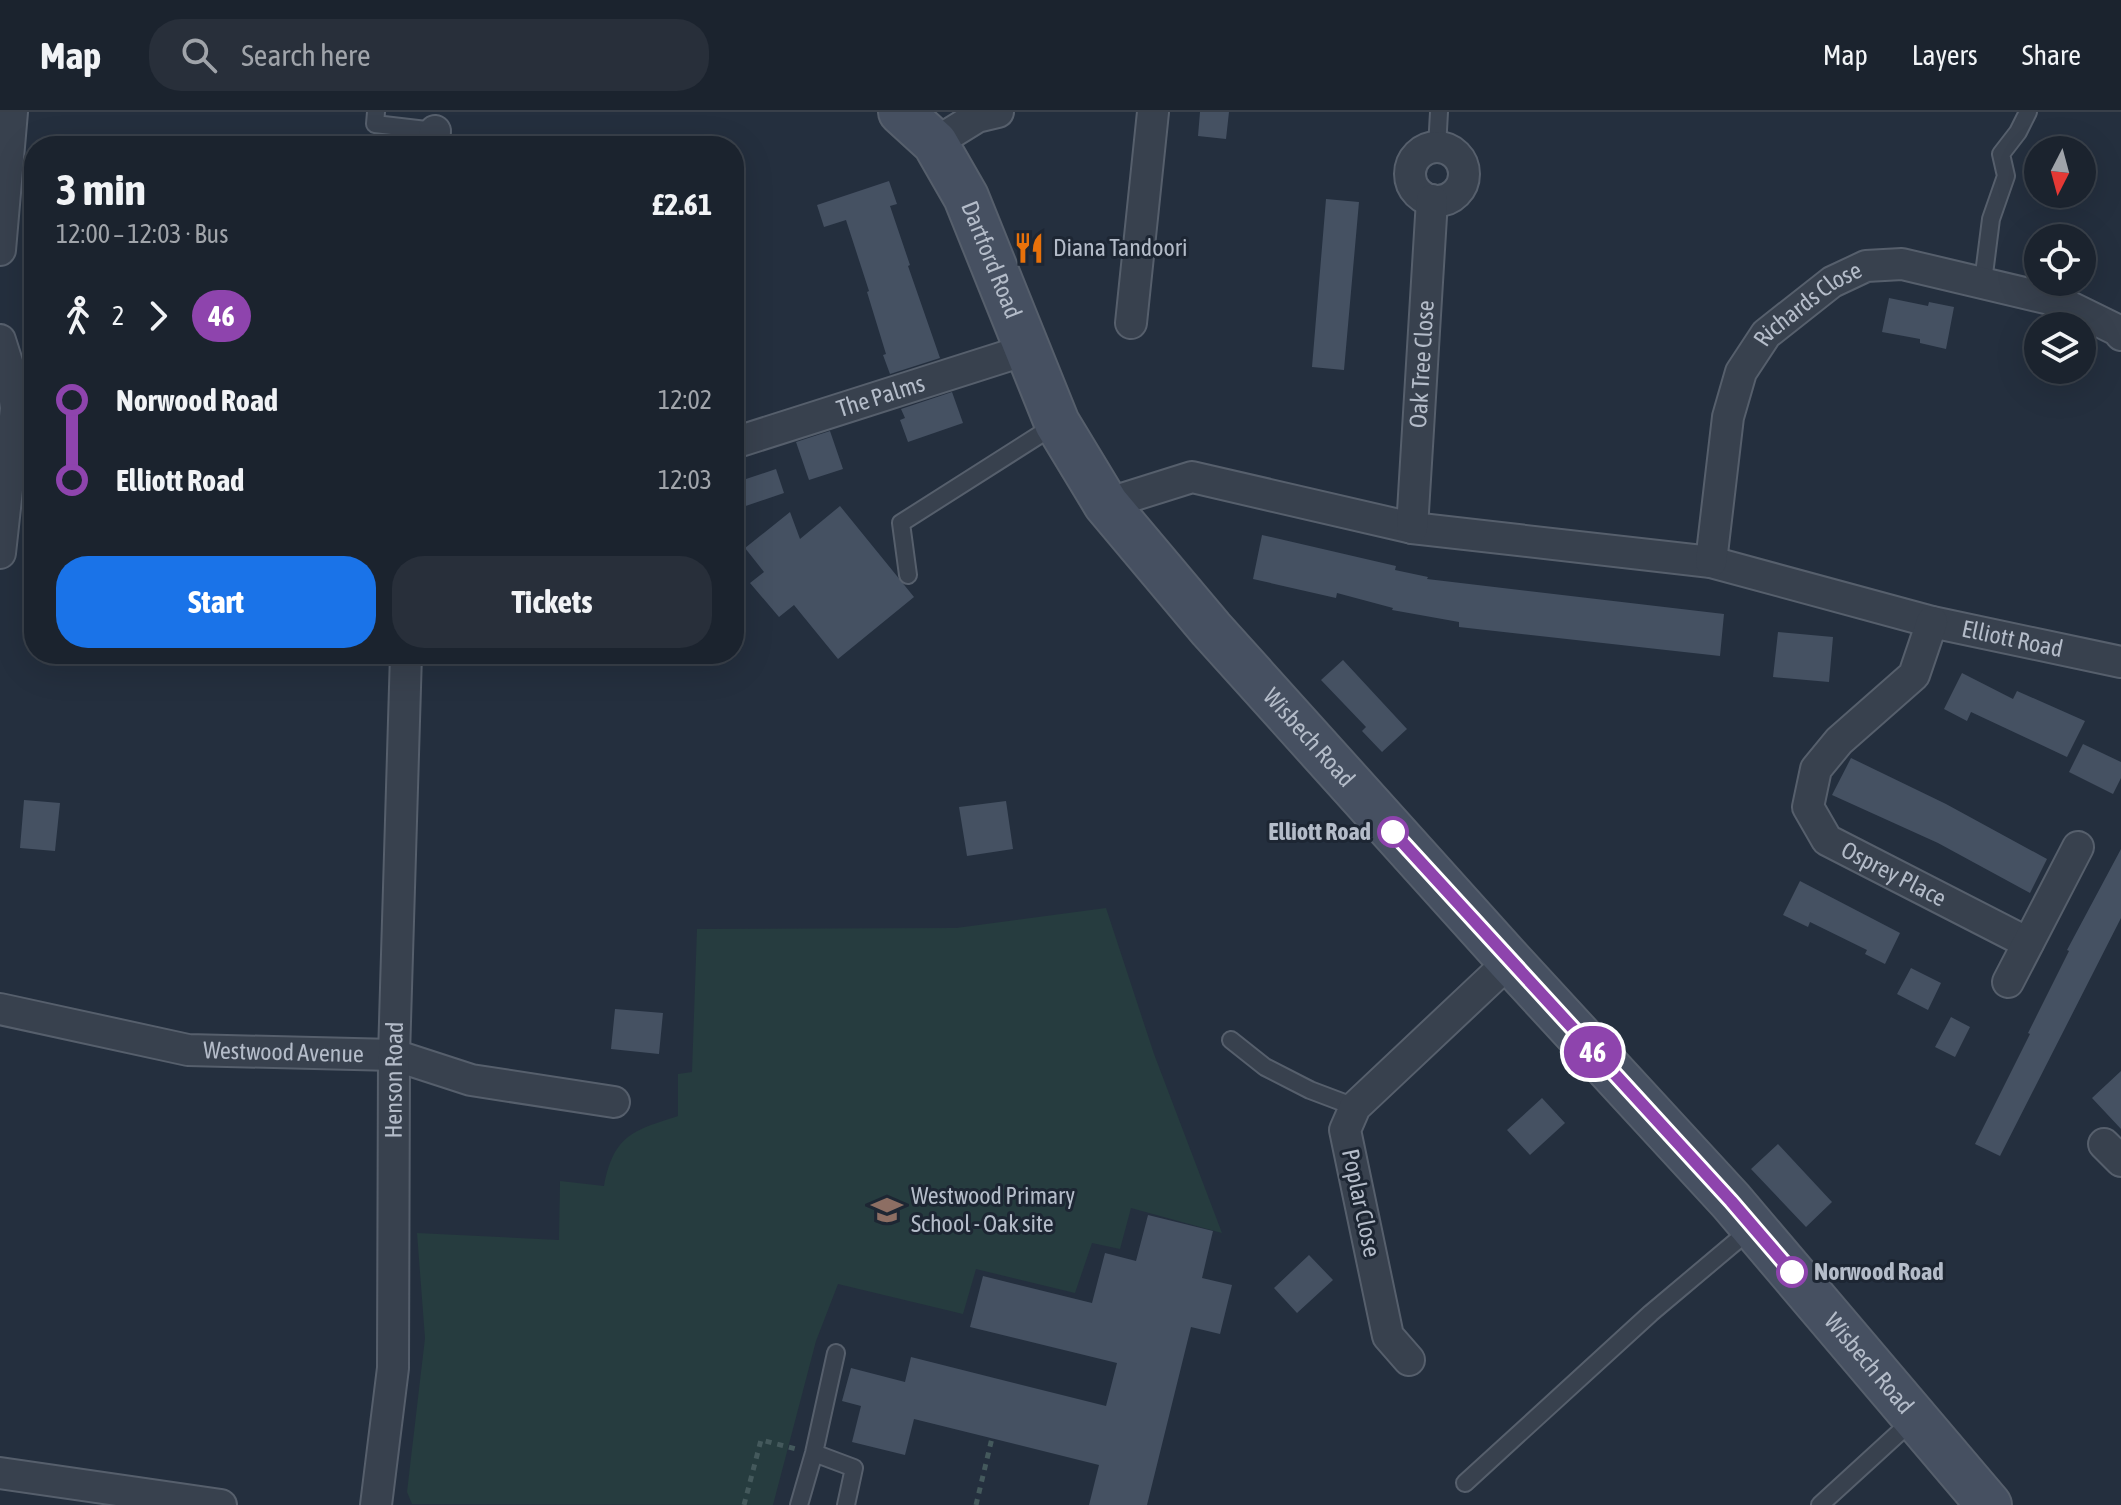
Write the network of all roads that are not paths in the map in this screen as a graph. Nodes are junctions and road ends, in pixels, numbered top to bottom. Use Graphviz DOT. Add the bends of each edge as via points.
graph roads {
  1 [pos="12,112"];
  2 [pos="376,112"];
  3 [pos="901,112"];
  4 [pos="998,112"];
  5 [pos="1153,112"];
  6 [pos="1439,112"];
  7 [pos="2028,112"];
  8 [pos="426,136"];
  9 [pos="935,143"];
  10 [pos="1437,148"];
  11 [pos="0,250"];
  12 [pos="1983,282"];
  13 [pos="1131,323"];
  14 [pos="2121,335"];
  15 [pos="0,340"];
  16 [pos="1029,349"];
  17 [pos="23,373"];
  18 [pos="1057,423"];
  19 [pos="744,440"];
  20 [pos="1106,504"];
  21 [pos="1412,528"];
  22 [pos="0,553"];
  23 [pos="1711,562"];
  24 [pos="908,575"];
  25 [pos="1932,622"];
  26 [pos="2121,662"];
  27 [pos="406,664"];
  28 [pos="2078,847"];
  29 [pos="2028,943"];
  30 [pos="1510,961"];
  31 [pos="2008,982"];
  32 [pos="0,1009"];
  33 [pos="1231,1040"];
  34 [pos="394,1055"];
  35 [pos="614,1102"];
  36 [pos="1355,1107"];
  37 [pos="1753,1226"];
  38 [pos="836,1353"];
  39 [pos="1409,1360"];
  40 [pos="1915,1418"];
  41 [pos="814,1451"];
  42 [pos="0,1473"];
  43 [pos="1465,1483"];
  44 [pos="183,1502"];
  45 [pos="221,1505"];
  46 [pos="376,1505"];
  47 [pos="799,1505"];
  48 [pos="846,1505"];
  49 [pos="1820,1505"];
  50 [pos="1989,1505"];
  1 -- 11 [label="street"];
  2 -- 8 [label="lane" via="375,124"];
  3 -- 9 [label="main road, Dartford Road"];
  4 -- 9 [label="street" via="977,117"];
  5 -- 13 [label="street"];
  6 -- 10 [label="lane"];
  7 -- 12 [label="lane" via="2001,154 2006,176 1991,219"];
  9 -- 16 [label="main road, Dartford Road" via="966,197"];
  10 -- 21 [label="street, Oak Tree Close" via="1417,156 1410,169 1411,183 1432,200"];
  12 -- 14 [label="street, Richards Close" via="2058,301"];
  12 -- 23 [label="street, Richards Close" via="1902,264 1866,266 1832,282 1766,334 1741,372 1728,417"];
  15 -- 17 [label="street"];
  16 -- 18 [label="main road, Dartford Road"];
  16 -- 19 [label="street, The Palms"];
  17 -- 22 [label="street"];
  18 -- 20 [label="main road, Wisbech Road"];
  18 -- 24 [label="lane" via="901,523"];
  20 -- 21 [label="street, Elliott Road" via="1192,477"];
  20 -- 30 [label="main road, Wisbech Road" via="1211,629"];
  21 -- 23 [label="street, Elliott Road"];
  23 -- 25 [label="street, Elliott Road"];
  25 -- 26 [label="street, Elliott Road"];
  25 -- 29 [label="street, Osprey Place" via="1914,675 1839,741 1816,769 1808,807 1827,840"];
  27 -- 34 [label="street, Henson Road"];
  28 -- 29 [label="street"];
  29 -- 31 [label="street"];
  30 -- 36 [label="street"];
  30 -- 37 [label="main road, Wisbech Road"];
  32 -- 34 [label="street, Westwood Avenue" via="188,1050"];
  33 -- 36 [label="lane" via="1265,1067"];
  34 -- 35 [label="street, Westwood Avenue" via="471,1080"];
  34 -- 46 [label="street, Henson Road" via="393,1368"];
  36 -- 39 [label="street, Poplar Close" via="1345,1130 1388,1336"];
  37 -- 40 [label="main road, Wisbech Road"];
  37 -- 43 [label="lane"];
  38 -- 41 [label="lane"];
  40 -- 49 [label="lane"];
  40 -- 50 [label="main road, Wisbech Road"];
  41 -- 47 [label="lane"];
  41 -- 48 [label="lane" via="854,1468"];
  42 -- 44 [label="street"];
  44 -- 45 [label="street"];
}
